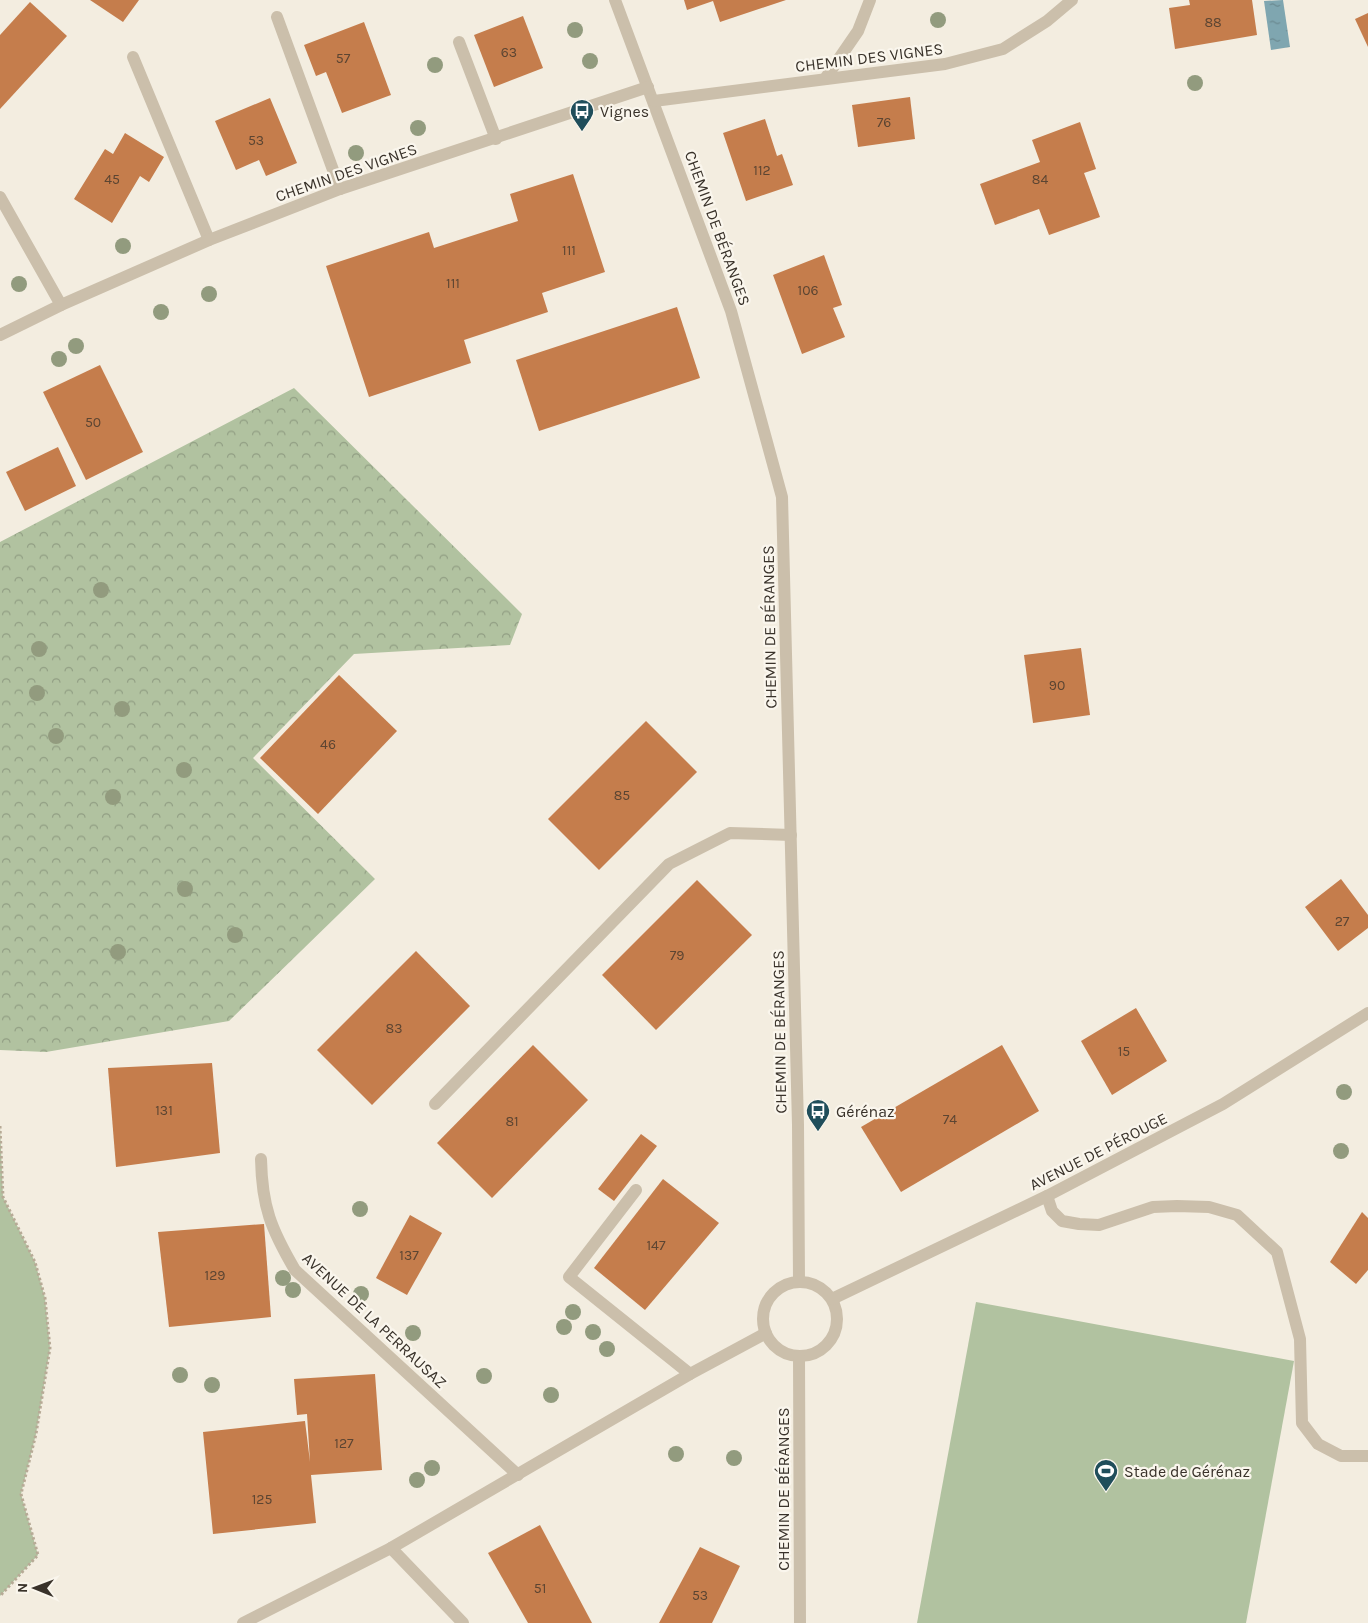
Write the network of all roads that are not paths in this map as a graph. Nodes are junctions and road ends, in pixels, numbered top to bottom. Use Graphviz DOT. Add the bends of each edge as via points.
graph roads {
  1 [pos="615,0"];
  2 [pos="870,0"];
  3 [pos="1072,0"];
  4 [pos="277,17"];
  5 [pos="459,42"];
  6 [pos="133,58"];
  7 [pos="825,79"];
  8 [pos="648,87"];
  9 [pos="654,101"];
  10 [pos="496,139"];
  11 [pos="340,189"];
  12 [pos="0,197"];
  13 [pos="209,240"];
  14 [pos="61,305"];
  15 [pos="0,335"];
  16 [pos="791,835"];
  17 [pos="1368,1013"];
  18 [pos="435,1104"];
  19 [pos="261,1159"];
  20 [pos="636,1190"];
  21 [pos="1048,1196"];
  22 [pos="799,1281"];
  23 [pos="832,1299"];
  24 [pos="766,1333"];
  25 [pos="799,1356"];
  26 [pos="690,1374"];
  27 [pos="1368,1456"];
  28 [pos="518,1475"];
  29 [pos="391,1548"];
  30 [pos="243,1623"];
  31 [pos="463,1623"];
  32 [pos="800,1623"];
  1 -- 8 [label="street, CHEMIN DE BÉRANGES"];
  2 -- 7 [label="street" via="858,31"];
  3 -- 7 [label="street, CHEMIN DES VIGNES" via="1047,21 1003,49 945,64"];
  4 -- 11 [label="street"];
  5 -- 10 [label="street"];
  6 -- 13 [label="street"];
  7 -- 9 [label="street, CHEMIN DES VIGNES"];
  8 -- 9 [label="street, CHEMIN DE BÉRANGES"];
  8 -- 10 [label="street, CHEMIN DES VIGNES"];
  9 -- 16 [label="street, CHEMIN DE BÉRANGES" via="731,310 782,497"];
  10 -- 11 [label="street, CHEMIN DES VIGNES"];
  11 -- 13 [label="street, CHEMIN DES VIGNES"];
  12 -- 14 [label="street"];
  13 -- 14 [label="street, CHEMIN DES VIGNES"];
  14 -- 15 [label="street, CHEMIN DES VIGNES"];
  16 -- 18 [label="street" via="730,833 670,864"];
  16 -- 22 [label="street, CHEMIN DE BÉRANGES"];
  17 -- 21 [label="street, AVENUE DE PÉROUGE" via="1223,1104"];
  19 -- 28 [label="street, AVENUE DE LA PERRAUSAZ" via="264,1206 275,1236 295,1270"];
  20 -- 26 [label="street" via="568,1278"];
  21 -- 23 [label="street, AVENUE DE PÉROUGE"];
  21 -- 27 [label="street" via="1052,1211 1062,1221 1079,1224 1099,1225 1153,1207 1209,1207 1237,1215 1277,1252 1300,1339 1302,1422 1318,1444 1341,1456"];
  22 -- 23 [label="street" via="818,1286"];
  22 -- 24 [label="street" via="777,1290 768,1299 763,1322"];
  23 -- 25 [label="street" via="836,1310 834,1332 821,1350"];
  24 -- 25 [label="street" via="779,1349"];
  24 -- 26 [label="street"];
  25 -- 32 [label="street, CHEMIN DE BÉRANGES"];
  26 -- 28 [label="street"];
  28 -- 29 [label="street"];
  29 -- 30 [label="street"];
  29 -- 31 [label="street"];
}
